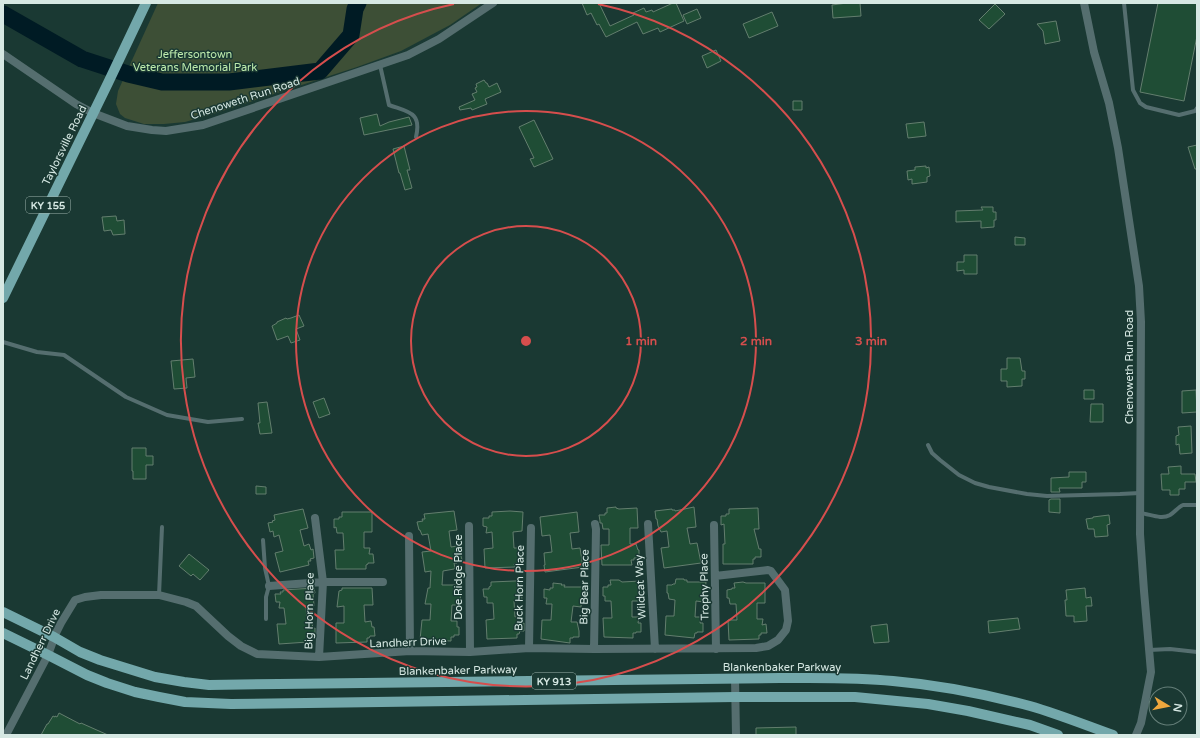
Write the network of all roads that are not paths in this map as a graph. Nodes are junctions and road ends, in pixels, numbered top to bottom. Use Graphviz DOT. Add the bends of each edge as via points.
graph roads {
  1 [pos="146,3"];
  2 [pos="493,3"];
  3 [pos="1084,3"];
  4 [pos="1124,3"];
  5 [pos="3,54"];
  6 [pos="380,65"];
  7 [pos="1197,108"];
  8 [pos="93,113"];
  9 [pos="416,137"];
  10 [pos="3,298"];
  11 [pos="3,342"];
  12 [pos="242,419"];
  13 [pos="928,445"];
  14 [pos="1140,493"];
  15 [pos="1197,505"];
  16 [pos="1140,513"];
  17 [pos="315,518"];
  18 [pos="595,524"];
  19 [pos="648,524"];
  20 [pos="714,524"];
  21 [pos="469,526"];
  22 [pos="162,527"];
  23 [pos="531,528"];
  24 [pos="409,536"];
  25 [pos="264,540"];
  26 [pos="715,576"];
  27 [pos="323,582"];
  28 [pos="383,582"];
  29 [pos="269,586"];
  30 [pos="159,595"];
  31 [pos="3,612"];
  32 [pos="266,620"];
  33 [pos="3,633"];
  34 [pos="54,637"];
  35 [pos="530,648"];
  36 [pos="654,649"];
  37 [pos="716,649"];
  38 [pos="594,650"];
  39 [pos="1149,650"];
  40 [pos="410,651"];
  41 [pos="470,652"];
  42 [pos="1197,652"];
  43 [pos="48,655"];
  44 [pos="319,657"];
  45 [pos="735,678"];
  46 [pos="735,697"];
  47 [pos="6,735"];
  48 [pos="736,735"];
  49 [pos="1058,735"];
  50 [pos="1113,735"];
  51 [pos="1136,735"];
  1 -- 8 [label="main road, Taylorsville Road / KY 155"];
  2 -- 6 [label="street, Chenoweth Run Road" via="425,47"];
  3 -- 14 [label="street, Chenoweth Run Road" via="1116,136 1139,286"];
  4 -- 7 [label="lane" via="1134,90 1140,103 1146,107 1179,115 1195,111"];
  5 -- 8 [label="street, Chenoweth Run Road"];
  6 -- 8 [label="street, Chenoweth Run Road" via="192,127 166,131 152,130 127,126"];
  6 -- 9 [label="lane" via="389,105 415,116 419,127"];
  8 -- 10 [label="main road, Taylorsville Road / KY 155"];
  11 -- 12 [label="lane" via="37,352 64,355 126,397 167,415 208,422"];
  13 -- 14 [label="lane" via="932,453 959,475 989,487 1047,496"];
  14 -- 16 [label="street, Chenoweth Run Road"];
  15 -- 16 [label="lane" via="1183,504 1165,517"];
  16 -- 39 [label="street, Chenoweth Run Road"];
  17 -- 27 [label="street, Big Horn Place"];
  18 -- 38 [label="street, Big Bear Place"];
  19 -- 36 [label="street, Wildcat Way"];
  20 -- 26 [label="street, Trophy Place"];
  21 -- 41 [label="street, Doe Ridge Place"];
  22 -- 30 [label="lane"];
  23 -- 35 [label="street, Buck Horn Place"];
  24 -- 40 [label="street"];
  25 -- 29 [label="lane" via="265,568"];
  26 -- 37 [label="street, Trophy Place"];
  26 -- 37 [label="street, Landherr Drive" via="771,571 785,590 788,621 786,630 778,640 768,646"];
  27 -- 28 [label="street"];
  27 -- 29 [label="street"];
  27 -- 44 [label="street, Big Horn Place"];
  29 -- 32 [label="lane" via="266,597"];
  30 -- 34 [label="street, Landherr Drive" via="101,595 75,600"];
  30 -- 44 [label="street, Landherr Drive" via="196,606 228,636 257,654"];
  31 -- 34 [label="main road, Blankenbaker Parkway / KY 913"];
  33 -- 43 [label="main road, KY 913"];
  34 -- 43 [label="street, Landherr Drive"];
  34 -- 45 [label="main road, Blankenbaker Parkway / KY 913" via="80,652 128,670 155,677 209,684"];
  35 -- 38 [label="street, Landherr Drive"];
  35 -- 41 [label="street, Landherr Drive"];
  36 -- 37 [label="street, Landherr Drive"];
  36 -- 38 [label="street, Landherr Drive"];
  39 -- 42 [label="lane"];
  39 -- 51 [label="street, Chenoweth Run Road" via="1151,672 1141,723"];
  40 -- 41 [label="street, Landherr Drive"];
  40 -- 44 [label="street, Landherr Drive"];
  43 -- 46 [label="main road, KY 913" via="107,683 185,702 231,704"];
  43 -- 47 [label="street, Landherr Drive"];
  45 -- 46 [label="street"];
  45 -- 50 [label="main road, Blankenbaker Parkway / KY 913" via="863,679 963,691 1030,706"];
  46 -- 48 [label="street"];
  46 -- 49 [label="main road, KY 913" via="855,697 928,704 996,717"];
}
